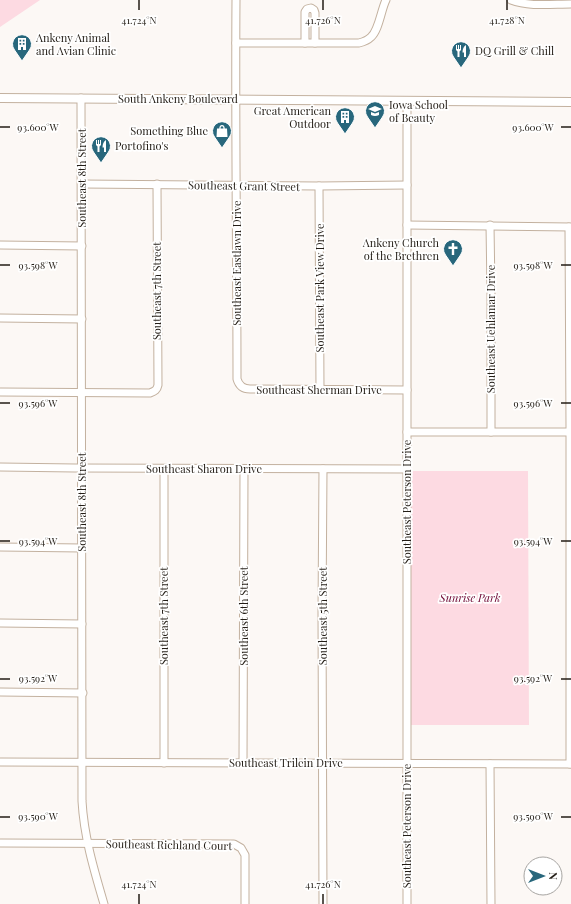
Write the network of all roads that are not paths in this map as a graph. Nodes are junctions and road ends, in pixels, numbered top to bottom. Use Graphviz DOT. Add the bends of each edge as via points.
graph roads {
  1 [pos="236,0"];
  2 [pos="386,0"];
  3 [pos="511,0"];
  4 [pos="571,4"];
  5 [pos="236,43"];
  6 [pos="305,43"];
  7 [pos="315,43"];
  8 [pos="0,98"];
  9 [pos="82,98"];
  10 [pos="236,99"];
  11 [pos="406,100"];
  12 [pos="571,102"];
  13 [pos="82,184"];
  14 [pos="157,184"];
  15 [pos="407,185"];
  16 [pos="236,186"];
  17 [pos="319,186"];
  18 [pos="407,225"];
  19 [pos="490,225"];
  20 [pos="570,227"];
  21 [pos="0,245"];
  22 [pos="82,246"];
  23 [pos="0,318"];
  24 [pos="82,319"];
  25 [pos="237,379"];
  26 [pos="320,390"];
  27 [pos="407,390"];
  28 [pos="0,392"];
  29 [pos="82,392"];
  30 [pos="407,432"];
  31 [pos="491,432"];
  32 [pos="571,432"];
  33 [pos="0,467"];
  34 [pos="82,468"];
  35 [pos="164,469"];
  36 [pos="244,469"];
  37 [pos="323,469"];
  38 [pos="407,469"];
  39 [pos="0,547"];
  40 [pos="82,548"];
  41 [pos="0,623"];
  42 [pos="82,624"];
  43 [pos="0,692"];
  44 [pos="83,693"];
  45 [pos="0,762"];
  46 [pos="83,763"];
  47 [pos="164,763"];
  48 [pos="243,763"];
  49 [pos="323,764"];
  50 [pos="407,764"];
  51 [pos="490,764"];
  52 [pos="570,764"];
  53 [pos="0,843"];
  54 [pos="88,843"];
  55 [pos="104,904"];
  56 [pos="245,904"];
  57 [pos="323,904"];
  58 [pos="407,904"];
  59 [pos="490,904"];
  1 -- 5 [label="street, Southeast Eastlawn Drive"];
  2 -- 7 [label="street" via="376,31 371,37 359,43"];
  3 -- 4 [label="street" via="529,4"];
  5 -- 6 [label="street"];
  5 -- 10 [label="street, Southeast Eastlawn Drive"];
  6 -- 7 [label="street"];
  6 -- 7 [label="street" via="305,12 311,8 315,13"];
  8 -- 9 [label="main road, South Ankeny Boulevard"];
  9 -- 10 [label="main road, South Ankeny Boulevard"];
  9 -- 13 [label="street, Southeast 8th Street"];
  10 -- 11 [label="main road, South Ankeny Boulevard"];
  10 -- 16 [label="street, Southeast Eastlawn Drive"];
  11 -- 12 [label="main road, South Ankeny Boulevard"];
  11 -- 15 [label="street, Southeast Peterson Drive"];
  13 -- 14 [label="street, Southeast Grant Street"];
  13 -- 22 [label="street, Southeast 8th Street"];
  14 -- 16 [label="street, Southeast Grant Street"];
  14 -- 29 [label="street, Southeast 7th Street" via="157,389 150,393"];
  15 -- 17 [label="street, Southeast Grant Street"];
  15 -- 18 [label="street, Southeast Peterson Drive"];
  16 -- 17 [label="street, Southeast Grant Street"];
  16 -- 25 [label="street, Southeast Eastlawn Drive"];
  17 -- 26 [label="street, Southeast Park View Drive"];
  18 -- 19 [label="street"];
  18 -- 27 [label="street, Southeast Peterson Drive"];
  19 -- 20 [label="street"];
  19 -- 31 [label="street, Southeast Uehlamar Drive"];
  20 -- 32 [label="street"];
  21 -- 22 [label="street"];
  22 -- 24 [label="street, Southeast 8th Street"];
  23 -- 24 [label="street"];
  24 -- 29 [label="street, Southeast 8th Street"];
  25 -- 26 [label="street, Southeast Sherman Drive" via="245,389"];
  26 -- 27 [label="street, Southeast Sherman Drive"];
  27 -- 30 [label="street, Southeast Peterson Drive"];
  28 -- 29 [label="street"];
  29 -- 34 [label="street, Southeast 8th Street"];
  30 -- 31 [label="street"];
  30 -- 38 [label="street, Southeast Peterson Drive"];
  31 -- 32 [label="street"];
  32 -- 52 [label="street"];
  33 -- 34 [label="street, Southeast Sharon Drive"];
  34 -- 35 [label="street, Southeast Sharon Drive"];
  34 -- 40 [label="street, Southeast 8th Street"];
  35 -- 36 [label="street, Southeast Sharon Drive"];
  35 -- 47 [label="street, Southeast 7th Street"];
  36 -- 37 [label="street, Southeast Sharon Drive"];
  36 -- 48 [label="street, Southeast 6th Street"];
  37 -- 38 [label="street, Southeast Sharon Drive"];
  37 -- 49 [label="street, Southeast 5th Street"];
  38 -- 50 [label="street, Southeast Peterson Drive"];
  39 -- 40 [label="street"];
  40 -- 42 [label="street, Southeast 8th Street"];
  41 -- 42 [label="street"];
  42 -- 44 [label="street, Southeast 8th Street"];
  43 -- 44 [label="street"];
  44 -- 46 [label="street, Southeast 8th Street"];
  45 -- 46 [label="street, Southeast Trilein Drive"];
  46 -- 47 [label="street, Southeast Trilein Drive"];
  46 -- 54 [label="street, Southeast 8th Street" via="83,812"];
  47 -- 48 [label="street, Southeast Trilein Drive"];
  48 -- 49 [label="street, Southeast Trilein Drive"];
  49 -- 50 [label="street, Southeast Trilein Drive"];
  49 -- 57 [label="street, Southeast 5th Street"];
  50 -- 51 [label="street, Southeast Trilein Drive"];
  50 -- 58 [label="street, Southeast Peterson Drive"];
  51 -- 52 [label="street, Southeast Trilein Drive"];
  51 -- 59 [label="street"];
  53 -- 54 [label="street"];
  54 -- 55 [label="street, Southeast 8th Street"];
  54 -- 56 [label="street, Southeast Richland Court" via="237,845 244,855"];
}
